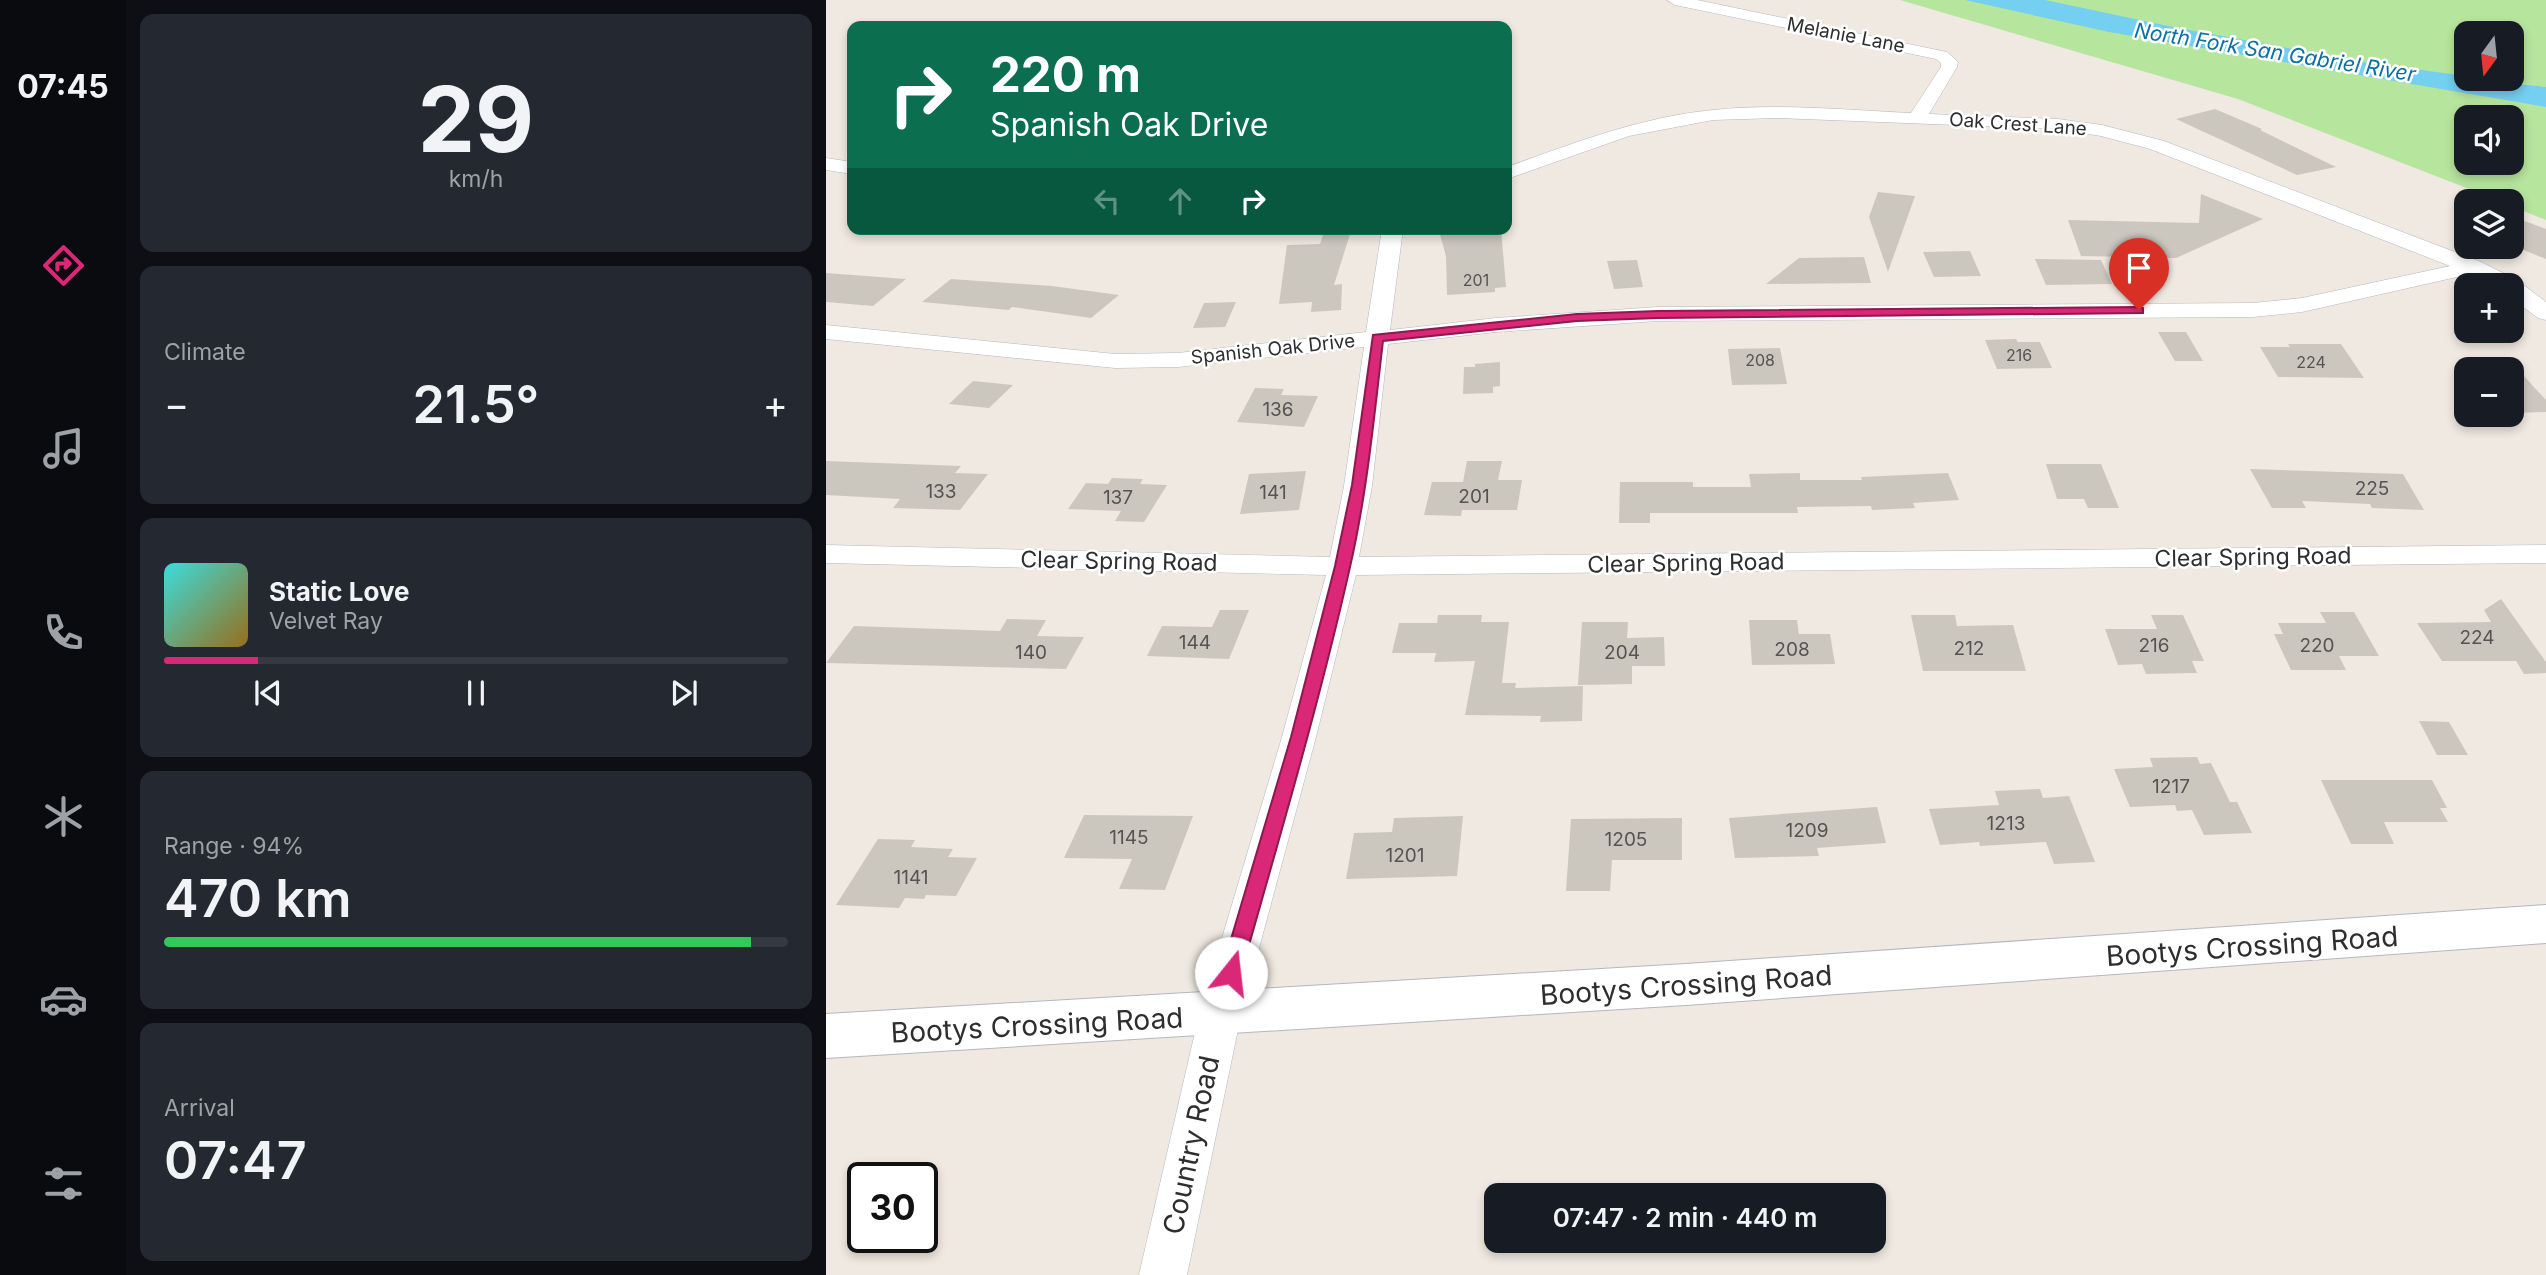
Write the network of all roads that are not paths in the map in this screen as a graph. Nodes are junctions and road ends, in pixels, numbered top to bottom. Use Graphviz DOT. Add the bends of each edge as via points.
graph roads {
  1 [pos="1675,0"];
  2 [pos="1917,118"];
  3 [pos="826,164"];
  4 [pos="847,167"];
  5 [pos="1512,171"];
  6 [pos="1392,235"];
  7 [pos="2473,267"];
  8 [pos="2485,273"];
  9 [pos="2524,296"];
  10 [pos="2546,313"];
  11 [pos="826,332"];
  12 [pos="1377,338"];
  13 [pos="826,554"];
  14 [pos="2546,554"];
  15 [pos="1343,566"];
  16 [pos="2546,924"];
  17 [pos="1220,1015"];
  18 [pos="826,1036"];
  19 [pos="1163,1275"];
  1 -- 2 [label="street, Melanie Lane" via="1941,55 1949,66"];
  2 -- 5 [label="street, Oak Crest Lane" via="1767,113 1682,118 1611,135"];
  2 -- 7 [label="street, Oak Crest Lane" via="2058,124 2130,137"];
  3 -- 4 [label="street"];
  6 -- 12 [label="street, Country Road"];
  7 -- 8 [label="street, Oak Crest Lane"];
  7 -- 12 [label="street, Spanish Oak Drive" via="2302,305 2253,310 1658,314"];
  9 -- 10 [label="street, Oak Crest Lane"];
  11 -- 12 [label="street, Spanish Oak Drive" via="1136,361"];
  12 -- 15 [label="street, Country Road" via="1359,485"];
  13 -- 15 [label="street, Clear Spring Road"];
  14 -- 15 [label="street, Clear Spring Road"];
  15 -- 17 [label="street, Country Road"];
  16 -- 17 [label="street, Bootys Crossing Road"];
  17 -- 18 [label="street, Bootys Crossing Road"];
  17 -- 19 [label="street, Country Road"];
}
